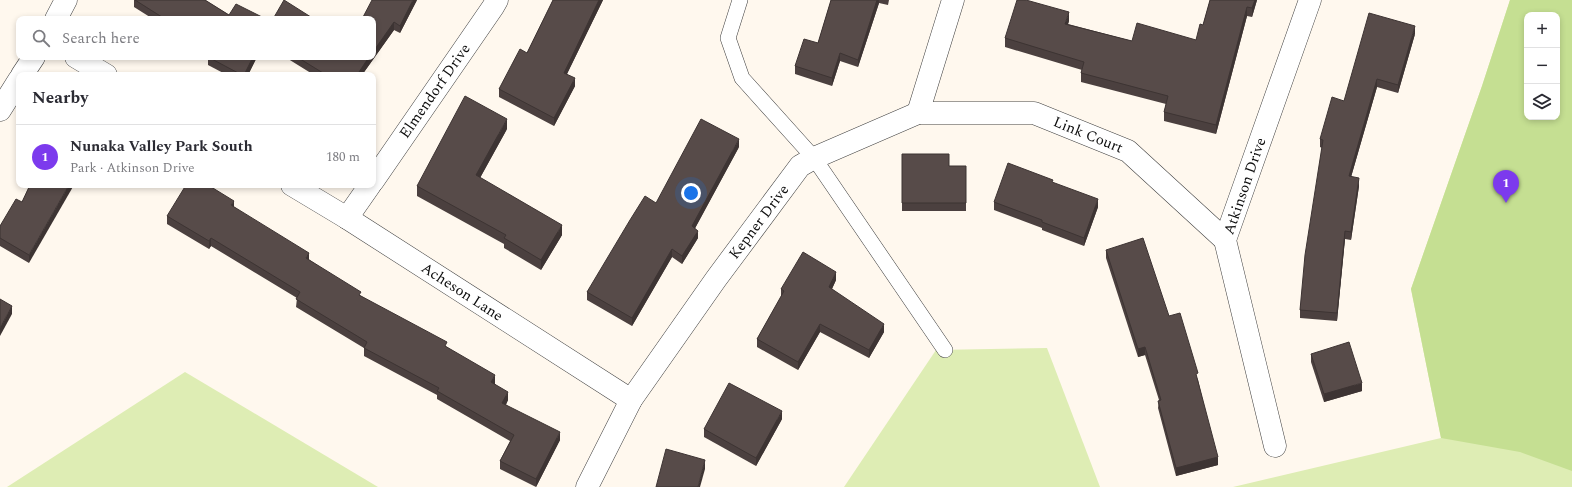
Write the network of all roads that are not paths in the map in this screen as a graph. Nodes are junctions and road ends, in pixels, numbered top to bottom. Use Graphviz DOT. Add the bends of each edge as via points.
graph roads {
  1 [pos="66,0"];
  2 [pos="497,0"];
  3 [pos="740,0"];
  4 [pos="954,0"];
  5 [pos="1310,0"];
  6 [pos="58,16"];
  7 [pos="32,60"];
  8 [pos="81,60"];
  9 [pos="24,72"];
  10 [pos="101,72"];
  11 [pos="16,85"];
  12 [pos="0,110"];
  13 [pos="918,113"];
  14 [pos="814,158"];
  15 [pos="376,177"];
  16 [pos="297,188"];
  17 [pos="368,188"];
  18 [pos="347,218"];
  19 [pos="1225,240"];
  20 [pos="945,350"];
  21 [pos="631,400"];
  22 [pos="1275,446"];
  23 [pos="587,487"];
  1 -- 6 [label="street"];
  2 -- 15 [label="street, Elmendorf Drive"];
  3 -- 14 [label="lane" via="728,38 742,78"];
  4 -- 13 [label="street"];
  5 -- 19 [label="street, Atkinson Drive"];
  7 -- 9 [label="street"];
  8 -- 10 [label="street"];
  11 -- 12 [label="street"];
  13 -- 14 [label="street, Kepner Drive"];
  13 -- 19 [label="street, Link Court" via="1034,113 1128,151"];
  14 -- 20 [label="lane"];
  14 -- 21 [label="street, Kepner Drive" via="800,166"];
  16 -- 18 [label="street, Acheson Lane"];
  17 -- 18 [label="street"];
  18 -- 21 [label="street, Acheson Lane"];
  19 -- 22 [label="street, Atkinson Drive"];
  21 -- 23 [label="street, Kepner Drive"];
}
